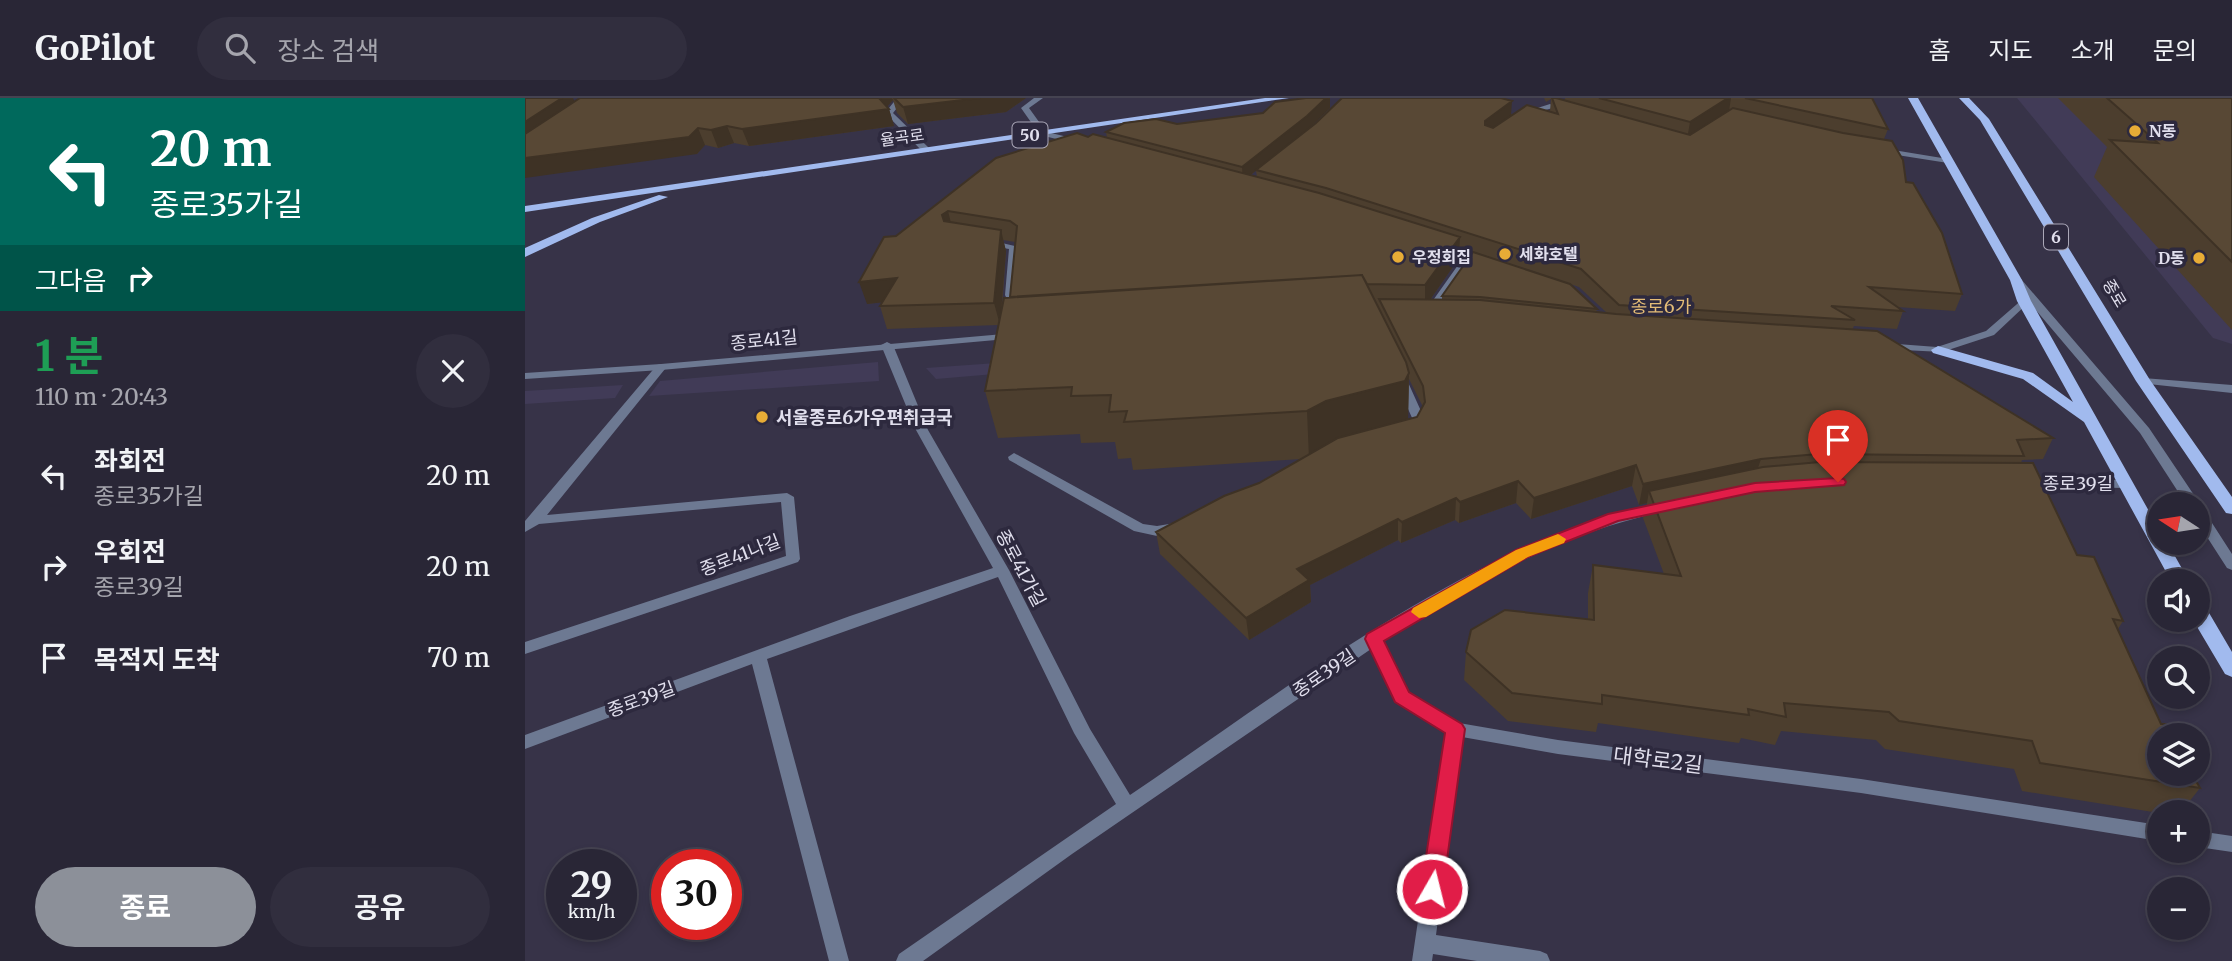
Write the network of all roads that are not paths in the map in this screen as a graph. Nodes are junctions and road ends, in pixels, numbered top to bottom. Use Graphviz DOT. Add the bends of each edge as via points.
graph roads {
  1 [pos="901,98"];
  2 [pos="1039,98"];
  3 [pos="1284,98"];
  4 [pos="1913,98"];
  5 [pos="1964,98"];
  6 [pos="1557,106"];
  7 [pos="1516,118"];
  8 [pos="1043,133"];
  9 [pos="1094,146"];
  10 [pos="1866,147"];
  11 [pos="926,150"];
  12 [pos="1948,161"];
  13 [pos="776,172"];
  14 [pos="525,209"];
  15 [pos="977,241"];
  16 [pos="1429,243"];
  17 [pos="525,253"];
  18 [pos="1469,256"];
  19 [pos="1495,265"];
  20 [pos="2016,279"];
  21 [pos="2024,301"];
  22 [pos="1009,311"];
  23 [pos="1429,313"];
  24 [pos="1008,324"];
  25 [pos="1034,335"];
  26 [pos="1007,336"];
  27 [pos="887,345"];
  28 [pos="1871,345"];
  29 [pos="1938,350"];
  30 [pos="661,367"];
  31 [pos="1397,371"];
  32 [pos="525,376"];
  33 [pos="2143,381"];
  34 [pos="2232,389"];
  35 [pos="2090,421"];
  36 [pos="1397,436"];
  37 [pos="1014,457"];
  38 [pos="2004,483"];
  39 [pos="2124,484"];
  40 [pos="2185,492"];
  41 [pos="1678,503"];
  42 [pos="2232,509"];
  43 [pos="1193,522"];
  44 [pos="530,524"];
  45 [pos="2210,531"];
  46 [pos="2232,565"];
  47 [pos="2174,569"];
  48 [pos="1002,570"];
  49 [pos="2210,631"];
  50 [pos="1374,639"];
  51 [pos="525,649"];
  52 [pos="758,656"];
  53 [pos="2232,669"];
  54 [pos="1455,729"];
  55 [pos="525,742"];
  56 [pos="1127,806"];
  57 [pos="2147,831"];
  58 [pos="2210,841"];
  59 [pos="2232,845"];
  60 [pos="1423,952"];
  61 [pos="839,961"];
  62 [pos="906,961"];
  63 [pos="1540,961"];
  1 -- 11 [label="street" via="889,113"];
  2 -- 8 [label="street" via="1025,108"];
  3 -- 8 [label="main road, 율곡로 / 50"];
  4 -- 12 [label="main road"];
  5 -- 33 [label="main road, 종로 / 6" via="1984,119"];
  6 -- 7 [label="street"];
  8 -- 9 [label="street"];
  8 -- 11 [label="main road, 율곡로 / 50"];
  10 -- 12 [label="street"];
  11 -- 13 [label="main road, 율곡로 / 50"];
  12 -- 20 [label="main road"];
  13 -- 14 [label="main road, 율곡로 / 50"];
  13 -- 17 [label="main road" via="659,198 596,220"];
  15 -- 22 [label="street" via="1014,247"];
  16 -- 18 [label="street"];
  18 -- 19 [label="street"];
  18 -- 23 [label="street"];
  20 -- 21 [label="main road"];
  20 -- 40 [label="street" via="2145,431"];
  21 -- 29 [label="street" via="1990,333"];
  21 -- 35 [label="main road"];
  24 -- 26 [label="street"];
  25 -- 26 [label="street, 종로41길"];
  26 -- 27 [label="street, 종로41길"];
  27 -- 30 [label="street, 종로41길"];
  27 -- 48 [label="street, 종로41가길" via="922,430"];
  28 -- 29 [label="street"];
  29 -- 35 [label="main road" via="2028,376"];
  30 -- 32 [label="street, 종로41길"];
  30 -- 44 [label="street, 종로41나길"];
  31 -- 36 [label="street" via="1419,420 1410,433"];
  33 -- 34 [label="street"];
  33 -- 42 [label="main road, 종로 / 6"];
  35 -- 39 [label="main road"];
  37 -- 43 [label="street" via="1139,528 1157,531"];
  38 -- 39 [label="street, 종로39길"];
  39 -- 47 [label="main road"];
  41 -- 50 [label="street, 종로39길" via="1614,517 1522,554"];
  44 -- 51 [label="street, 종로41나길" via="787,498 793,559"];
  45 -- 46 [label="street"];
  48 -- 52 [label="street, 종로39길"];
  48 -- 56 [label="street, 종로41가길" via="1083,733"];
  49 -- 53 [label="main road"];
  50 -- 54 [label="street" via="1402,697"];
  50 -- 56 [label="street, 종로39길"];
  52 -- 55 [label="street, 종로39길"];
  52 -- 61 [label="street"];
  54 -- 57 [label="street, 대학로2길"];
  54 -- 60 [label="street"];
  56 -- 62 [label="street, 종로39길"];
  58 -- 59 [label="street"];
  60 -- 63 [label="street"];
}
